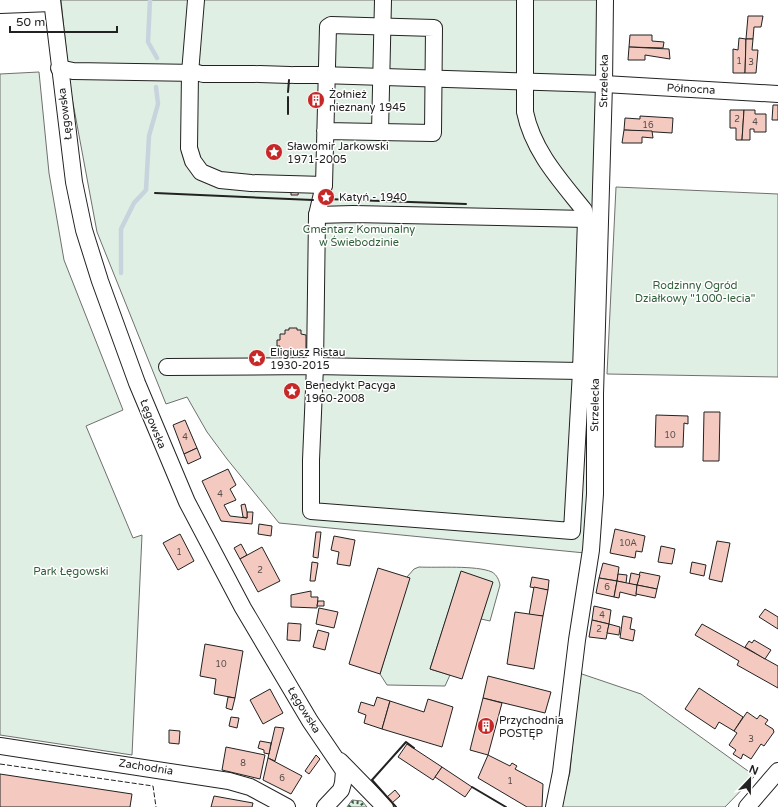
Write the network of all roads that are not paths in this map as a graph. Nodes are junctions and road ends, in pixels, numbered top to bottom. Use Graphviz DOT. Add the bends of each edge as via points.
graph roads {
  1 [pos="196,0"];
  2 [pos="383,0"];
  3 [pos="525,0"];
  4 [pos="605,0"];
  5 [pos="52,1"];
  6 [pos="26,2"];
  7 [pos="0,5"];
  8 [pos="382,27"];
  9 [pos="60,68"];
  10 [pos="197,73"];
  11 [pos="322,75"];
  12 [pos="381,77"];
  13 [pos="435,79"];
  14 [pos="526,82"];
  15 [pos="604,84"];
  16 [pos="778,94"];
  17 [pos="325,131"];
  18 [pos="380,132"];
  19 [pos="324,185"];
  20 [pos="317,215"];
  21 [pos="586,219"];
  22 [pos="316,366"];
  23 [pos="167,367"];
  24 [pos="588,371"];
  25 [pos="0,746"];
  26 [pos="334,756"];
  27 [pos="777,774"];
  28 [pos="287,807"];
  29 [pos="325,807"];
  30 [pos="385,807"];
  31 [pos="554,807"];
  32 [pos="747,807"];
  1 -- 10 [label="street"];
  2 -- 8 [label="street"];
  3 -- 14 [label="street"];
  4 -- 15 [label="street, Strzelecka"];
  5 -- 6 [label="street"];
  5 -- 9 [label="street, Łęgowska"];
  6 -- 7 [label="street"];
  8 -- 11 [label="street" via="328,27"];
  8 -- 12 [label="street"];
  8 -- 13 [label="street" via="434,28"];
  9 -- 10 [label="street, Północna" via="73,71"];
  9 -- 26 [label="street, Łęgowska" via="74,182 84,230 146,407 187,502 227,580 303,710"];
  10 -- 11 [label="street, Północna"];
  10 -- 19 [label="street" via="190,148 193,161 202,172 220,180 251,184"];
  11 -- 12 [label="street, Północna"];
  11 -- 17 [label="street"];
  12 -- 13 [label="street, Północna"];
  12 -- 18 [label="street"];
  13 -- 14 [label="street, Północna"];
  13 -- 18 [label="street" via="432,133"];
  14 -- 15 [label="street, Północna"];
  14 -- 21 [label="street" via="525,112 528,127 543,159 584,210"];
  15 -- 16 [label="street, Północna"];
  15 -- 24 [label="street, Strzelecka"];
  17 -- 18 [label="street"];
  17 -- 19 [label="street"];
  19 -- 20 [label="street"];
  20 -- 21 [label="street"];
  20 -- 22 [label="street"];
  21 -- 24 [label="street"];
  22 -- 23 [label="street"];
  22 -- 24 [label="street"];
  22 -- 24 [label="street" via="311,511 572,531"];
  24 -- 31 [label="street, Strzelecka" via="595,494 591,550"];
  25 -- 28 [label="street, Zachodnia" via="229,781 250,787"];
  26 -- 29 [label="street, Łęgowska" via="344,771 344,783 338,795"];
  26 -- 30 [label="street" via="356,775"];
  27 -- 32 [label="street"];
}
